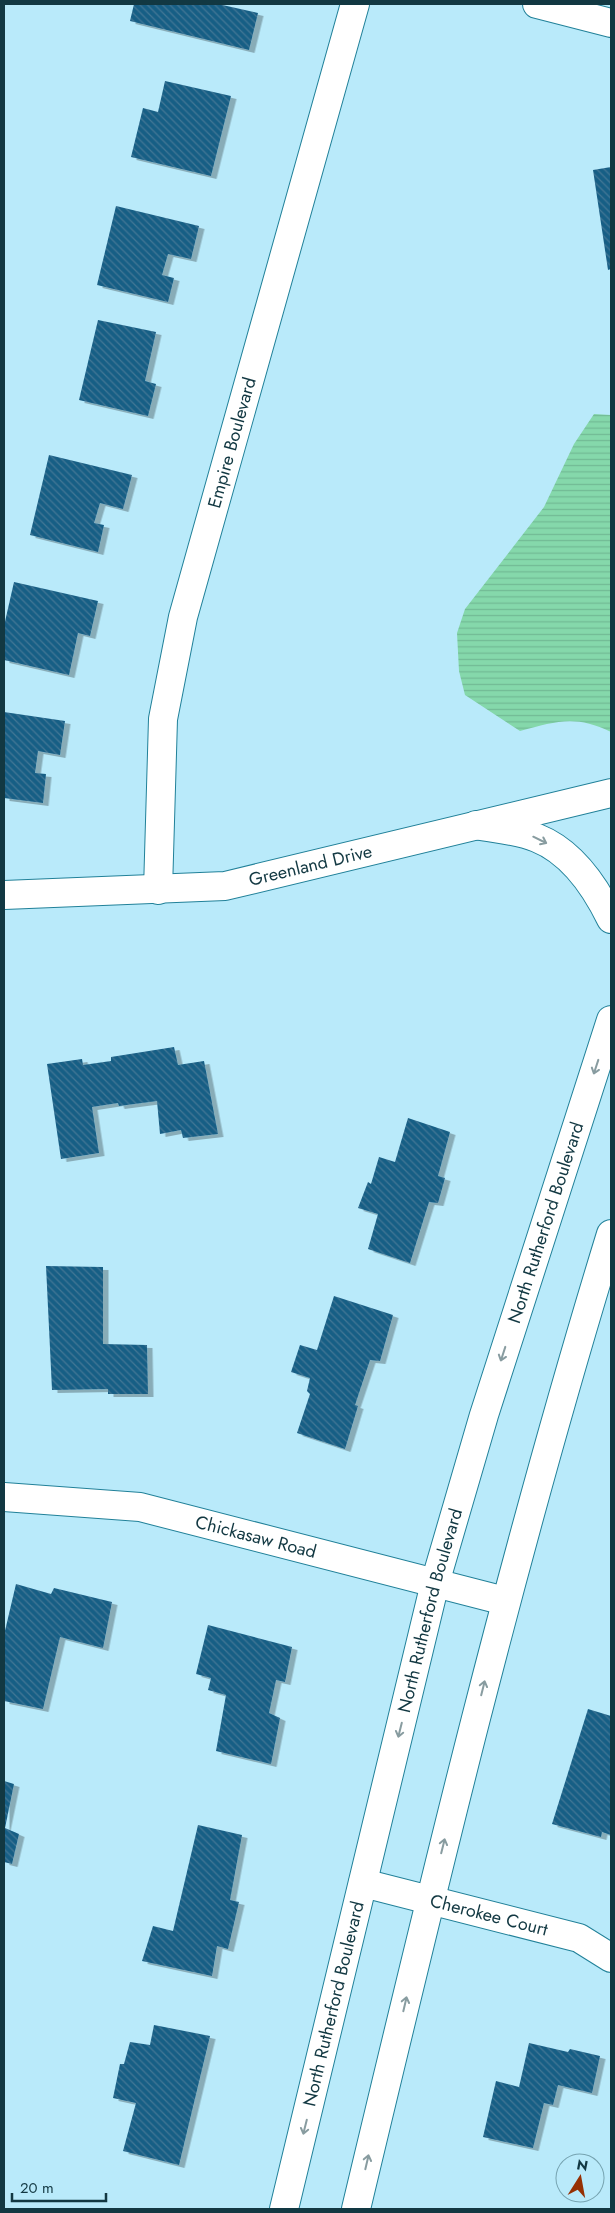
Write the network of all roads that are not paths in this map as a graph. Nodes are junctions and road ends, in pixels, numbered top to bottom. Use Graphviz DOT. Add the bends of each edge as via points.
graph roads {
  1 [pos="355,4"];
  2 [pos="537,4"];
  3 [pos="611,23"];
  4 [pos="611,793"];
  5 [pos="476,825"];
  6 [pos="158,890"];
  7 [pos="4,895"];
  8 [pos="611,919"];
  9 [pos="611,1020"];
  10 [pos="611,1234"];
  11 [pos="4,1497"];
  12 [pos="435,1583"];
  13 [pos="505,1601"];
  14 [pos="363,1883"];
  15 [pos="430,1900"];
  16 [pos="611,1958"];
  17 [pos="284,2209"];
  18 [pos="356,2209"];
  1 -- 6 [label="main road, Empire Boulevard" via="183,617 163,719"];
  2 -- 3 [label="main road"];
  4 -- 5 [label="main road, Greenland Drive"];
  5 -- 6 [label="main road, Greenland Drive" via="225,886"];
  5 -- 8 [label="main road, one-way" via="517,832 555,848 589,880"];
  6 -- 7 [label="main road, Greenland Drive"];
  9 -- 12 [label="main road, North Rutherford Boulevard, one-way" via="484,1415"];
  10 -- 13 [label="main road" via="569,1370"];
  11 -- 12 [label="main road, Chickasaw Road" via="140,1507"];
  12 -- 13 [label="main road, Chickasaw Road"];
  12 -- 14 [label="main road, North Rutherford Boulevard, one-way"];
  15 -- 13 [label="main road, one-way"];
  14 -- 15 [label="main road, Cherokee Court"];
  14 -- 17 [label="main road, North Rutherford Boulevard, one-way"];
  15 -- 16 [label="main road, Cherokee Court" via="579,1938"];
  18 -- 15 [label="main road, one-way"];
}
